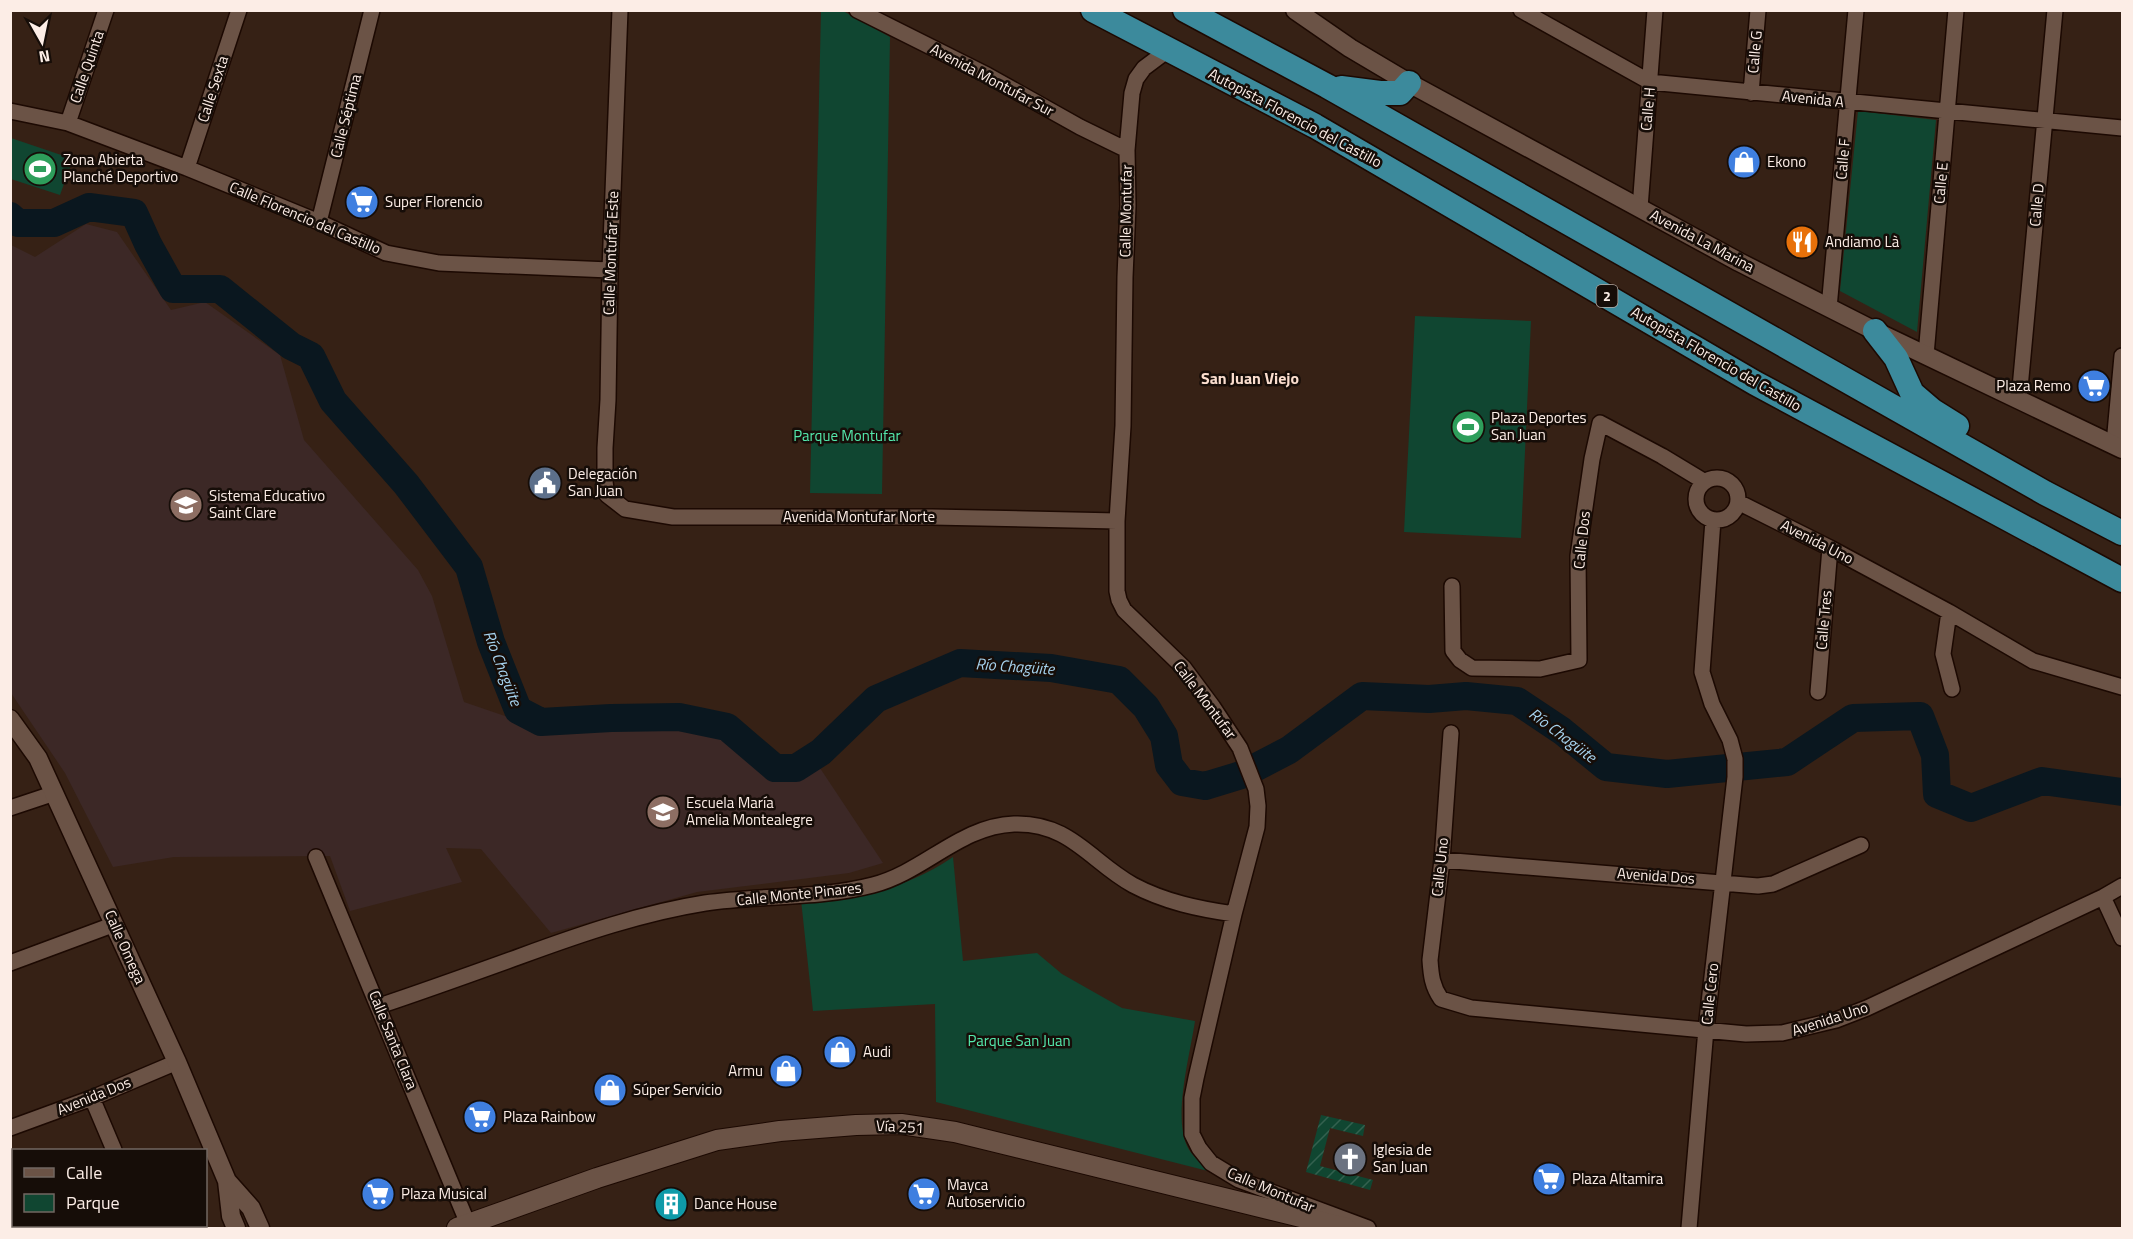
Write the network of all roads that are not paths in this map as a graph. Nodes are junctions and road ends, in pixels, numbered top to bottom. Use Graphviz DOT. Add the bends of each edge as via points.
graph roads {
  1 [pos="106,10"];
  2 [pos="239,10"];
  3 [pos="372,10"];
  4 [pos="620,10"];
  5 [pos="857,10"];
  6 [pos="1093,10"];
  7 [pos="1185,10"];
  8 [pos="1295,10"];
  9 [pos="1521,10"];
  10 [pos="1655,10"];
  11 [pos="1758,10"];
  12 [pos="1856,10"];
  13 [pos="1956,10"];
  14 [pos="2055,10"];
  15 [pos="1168,50"];
  16 [pos="1650,82"];
  17 [pos="1409,83"];
  18 [pos="1327,86"];
  19 [pos="1751,93"];
  20 [pos="1849,103"];
  21 [pos="10,111"];
  22 [pos="1947,112"];
  23 [pos="2046,120"];
  24 [pos="68,123"];
  25 [pos="2122,128"];
  26 [pos="1127,150"];
  27 [pos="187,168"];
  28 [pos="1640,208"];
  29 [pos="319,222"];
  30 [pos="610,270"];
  31 [pos="1829,308"];
  32 [pos="1875,332"];
  33 [pos="1926,355"];
  34 [pos="2122,356"];
  35 [pos="2019,399"];
  36 [pos="2118,446"];
  37 [pos="1705,482"];
  38 [pos="2045,493"];
  39 [pos="607,495"];
  40 [pos="1738,502"];
  41 [pos="1713,520"];
  42 [pos="1117,521"];
  43 [pos="2122,533"];
  44 [pos="1830,548"];
  45 [pos="2122,580"];
  46 [pos="1452,586"];
  47 [pos="1949,612"];
  48 [pos="2122,687"];
  49 [pos="1952,689"];
  50 [pos="1818,692"];
  51 [pos="10,719"];
  52 [pos="1451,733"];
  53 [pos="55,793"];
  54 [pos="10,808"];
  55 [pos="1861,845"];
  56 [pos="316,857"];
  57 [pos="1442,860"];
  58 [pos="1722,882"];
  59 [pos="2122,886"];
  60 [pos="2103,897"];
  61 [pos="1234,914"];
  62 [pos="115,924"];
  63 [pos="2122,938"];
  64 [pos="10,963"];
  65 [pos="1441,999"];
  66 [pos="379,1006"];
  67 [pos="1706,1029"];
  68 [pos="177,1062"];
  69 [pos="92,1098"];
  70 [pos="10,1128"];
  71 [pos="114,1149"];
  72 [pos="227,1181"];
  73 [pos="462,1226"];
  74 [pos="236,1228"];
  75 [pos="260,1228"];
  76 [pos="1346,1228"];
  77 [pos="1368,1228"];
  78 [pos="1689,1228"];
  1 -- 24 [label="street, Calle Quinta"];
  2 -- 27 [label="street, Calle Sexta"];
  3 -- 29 [label="street, Calle Séptima"];
  4 -- 30 [label="street, Calle Montufar Este"];
  5 -- 26 [label="street, Avenida Montufar Sur"];
  6 -- 15 [label="highway, Autopista Florencio del Castillo / 2"];
  7 -- 18 [label="highway"];
  8 -- 17 [label="street, Avenida La Marina"];
  9 -- 16 [label="street, Avenida A"];
  10 -- 16 [label="street, Calle H"];
  11 -- 19 [label="street, Calle G"];
  12 -- 20 [label="street, Calle F"];
  13 -- 22 [label="street, Calle E"];
  14 -- 23 [label="street, Calle D"];
  15 -- 26 [label="street, Calle Montufar" via="1144,68 1136,80"];
  15 -- 45 [label="highway, Autopista Florencio del Castillo / 2" via="1315,126 1755,383"];
  16 -- 19 [label="street, Avenida A"];
  16 -- 28 [label="street, Calle H"];
  17 -- 18 [label="highway" via="1401,93"];
  17 -- 28 [label="street, Avenida La Marina"];
  18 -- 38 [label="highway"];
  19 -- 20 [label="street, Avenida A"];
  20 -- 22 [label="street, Avenida A"];
  20 -- 31 [label="street, Calle F"];
  21 -- 24 [label="street, Calle Florencio del Castillo"];
  22 -- 23 [label="street, Avenida A"];
  22 -- 33 [label="street, Calle E"];
  23 -- 25 [label="street, Avenida A"];
  23 -- 35 [label="street, Calle D"];
  24 -- 27 [label="street, Calle Florencio del Castillo"];
  26 -- 42 [label="street, Calle Montufar" via="1123,416"];
  27 -- 29 [label="street, Calle Florencio del Castillo"];
  28 -- 31 [label="street, Avenida La Marina"];
  29 -- 30 [label="street, Calle Florencio del Castillo" via="386,253 439,263"];
  30 -- 39 [label="street, Calle Montufar Este"];
  31 -- 32 [label="street, Avenida La Marina"];
  32 -- 33 [label="street, Avenida La Marina"];
  32 -- 38 [label="highway" via="1896,358 1912,393 1932,411 2000,453"];
  33 -- 35 [label="street, Avenida La Marina"];
  34 -- 36 [label="street"];
  35 -- 36 [label="street, Avenida La Marina"];
  37 -- 40 [label="street" via="1728,481 1738,494"];
  37 -- 41 [label="street" via="1697,492 1696,504 1702,515"];
  37 -- 46 [label="street, Calle Dos" via="1600,423 1578,556 1579,660 1540,669 1472,668 1453,651"];
  38 -- 43 [label="highway"];
  39 -- 42 [label="street, Avenida Montufar Norte" via="625,509 673,517"];
  40 -- 41 [label="street" via="1734,513"];
  40 -- 44 [label="street, Avenida Uno"];
  41 -- 58 [label="street, Calle Cero" via="1702,672 1735,759"];
  42 -- 61 [label="street, Calle Montufar" via="1117,591 1124,610 1184,668 1230,733 1248,764 1256,789 1257,827"];
  44 -- 47 [label="street, Avenida Uno"];
  44 -- 50 [label="street, Calle Tres"];
  47 -- 48 [label="street, Avenida Uno" via="2033,661"];
  47 -- 49 [label="street" via="1943,654"];
  51 -- 53 [label="street, Calle Omega" via="38,758"];
  52 -- 57 [label="street, Calle Uno"];
  53 -- 54 [label="street"];
  53 -- 62 [label="street, Calle Omega"];
  55 -- 58 [label="street, Avenida Dos" via="1773,884 1745,886"];
  56 -- 66 [label="street, Calle Santa Clara"];
  57 -- 58 [label="street, Avenida Dos"];
  57 -- 65 [label="street, Calle Uno" via="1431,960 1434,989"];
  58 -- 67 [label="street, Calle Cero"];
  59 -- 60 [label="street, Avenida Uno"];
  60 -- 63 [label="street"];
  60 -- 67 [label="street, Avenida Uno" via="1836,1020 1782,1034"];
  61 -- 66 [label="street, Calle Monte Pinares" via="1198,909 1152,893 1133,885 1058,831 1014,824 966,837 901,875 876,884 837,892 706,903 615,923"];
  61 -- 77 [label="street, Calle Montufar" via="1192,1098 1192,1134 1211,1163 1239,1180"];
  62 -- 64 [label="street"];
  62 -- 68 [label="street, Calle Omega"];
  65 -- 67 [label="street, Avenida Uno" via="1471,1008"];
  66 -- 73 [label="street, Calle Santa Clara"];
  67 -- 78 [label="street, Calle Cero"];
  68 -- 69 [label="street, Avenida Dos"];
  68 -- 72 [label="street, Calle Omega"];
  69 -- 70 [label="street, Avenida Dos"];
  69 -- 71 [label="street"];
  72 -- 74 [label="street, Calle Omega"];
  72 -- 75 [label="street, Calle Omega" via="251,1208"];
  73 -- 76 [label="main road, Vía 251" via="717,1140 780,1131 901,1124 955,1132"];
}
